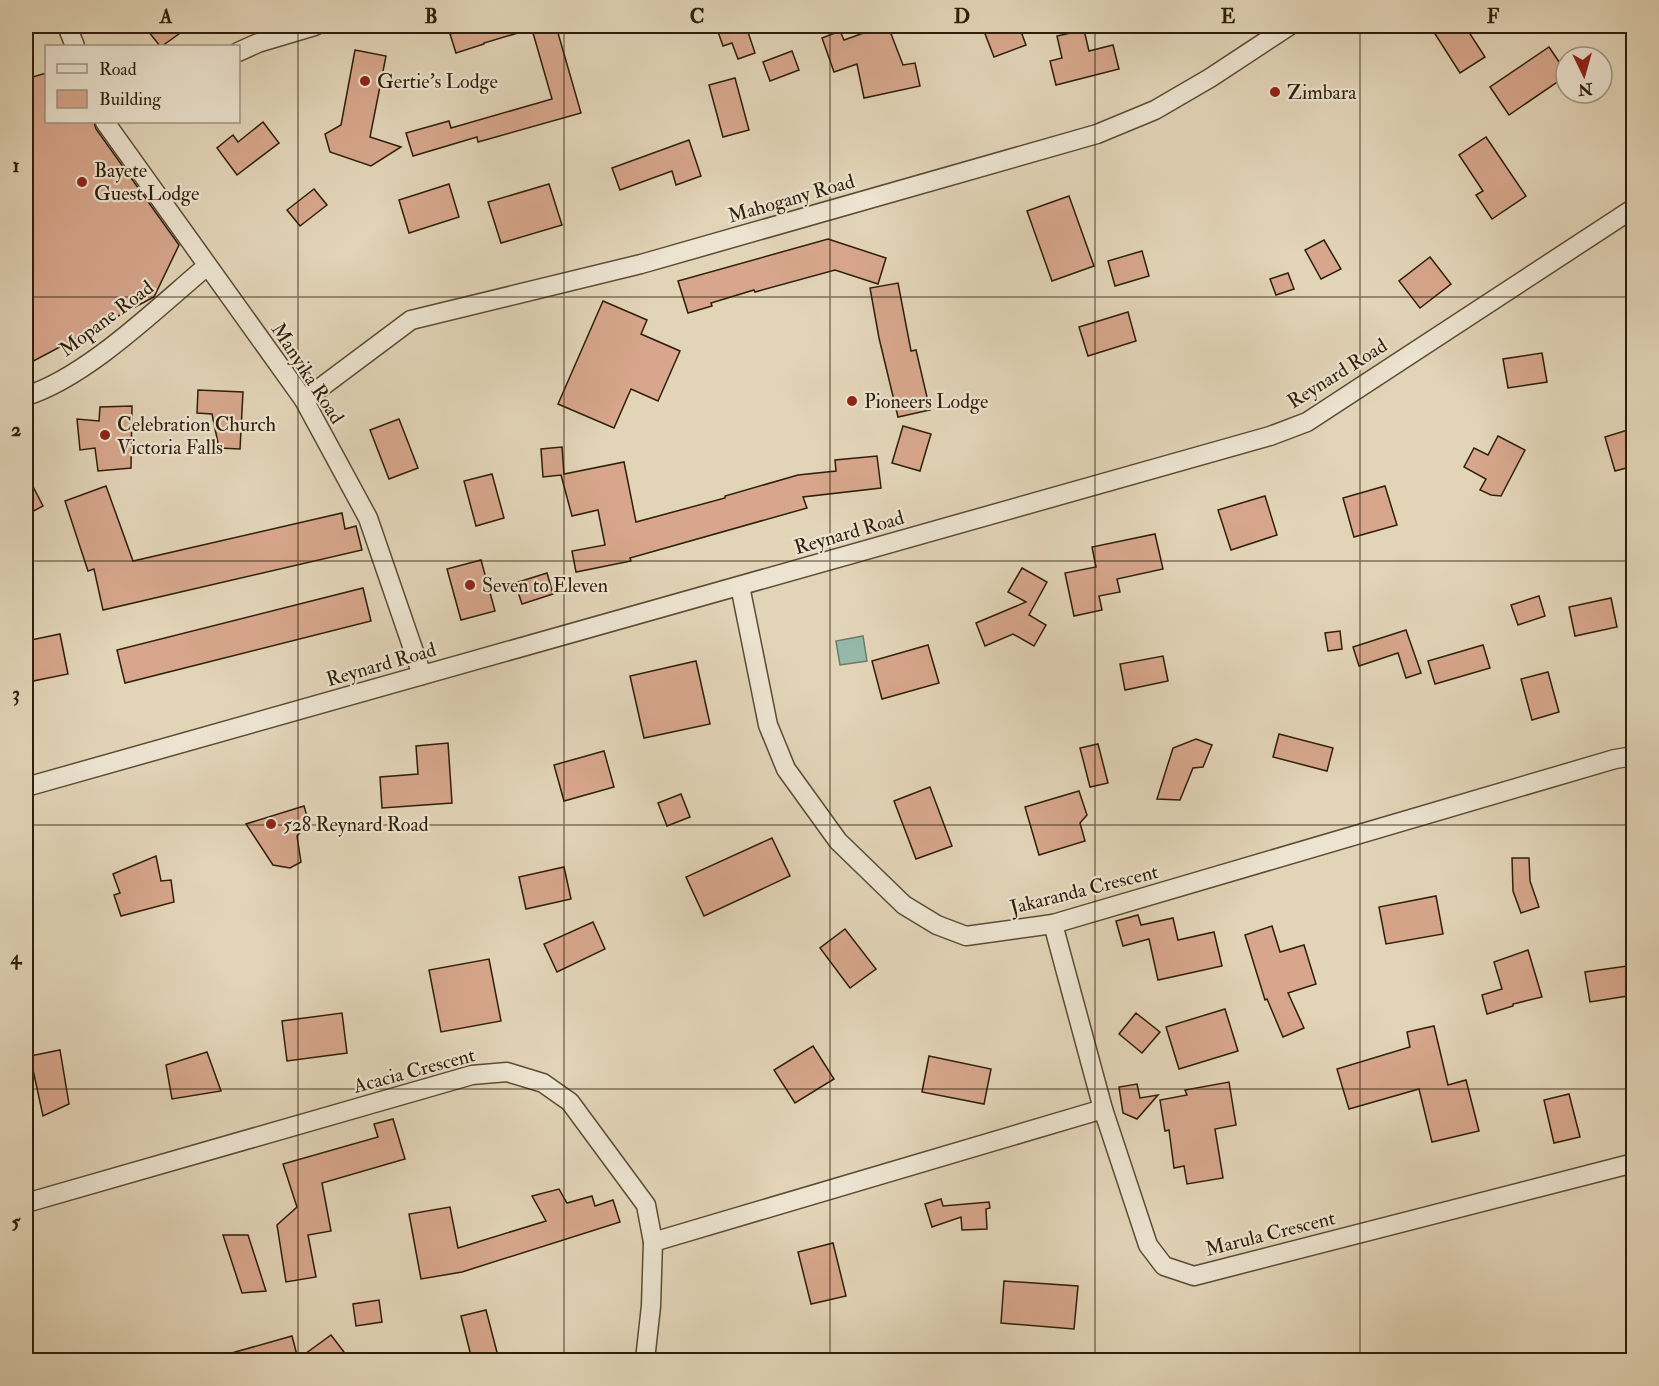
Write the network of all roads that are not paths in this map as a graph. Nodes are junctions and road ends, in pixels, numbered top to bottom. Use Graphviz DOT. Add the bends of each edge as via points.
graph roads {
  1 [pos="68,26"];
  2 [pos="315,26"];
  3 [pos="1289,26"];
  4 [pos="75,45"];
  5 [pos="240,51"];
  6 [pos="106,123"];
  7 [pos="1634,208"];
  8 [pos="207,266"];
  9 [pos="26,396"];
  10 [pos="304,400"];
  11 [pos="740,586"];
  12 [pos="422,675"];
  13 [pos="1634,756"];
  14 [pos="26,787"];
  15 [pos="1053,924"];
  16 [pos="1104,1109"];
  17 [pos="1634,1163"];
  18 [pos="26,1203"];
  19 [pos="653,1242"];
  20 [pos="645,1360"];
  1 -- 4 [label="street"];
  2 -- 5 [label="street"];
  3 -- 10 [label="street, Mahogany Road" via="1164,105 1097,134 641,264 411,320"];
  6 -- 8 [label="street, Manyika Road"];
  7 -- 11 [label="street, Reynard Road" via="1307,422 1270,436"];
  8 -- 9 [label="street, Mopane Road" via="100,356 43,391"];
  8 -- 10 [label="street, Manyika Road"];
  10 -- 12 [label="street, Manyika Road" via="368,518"];
  11 -- 12 [label="street, Reynard Road"];
  11 -- 15 [label="street, Jakaranda Crescent" via="768,725 786,769 838,841 904,905 936,925 966,936"];
  12 -- 14 [label="street, Reynard Road"];
  13 -- 15 [label="street, Jakaranda Crescent"];
  15 -- 16 [label="street, Marula Crescent"];
  16 -- 17 [label="street, Marula Crescent" via="1148,1245 1164,1266 1194,1276"];
  16 -- 19 [label="street"];
  18 -- 19 [label="street, Acacia Crescent" via="472,1075 507,1072 543,1083 570,1102 646,1205"];
  19 -- 20 [label="street, Acacia Crescent"];
}
